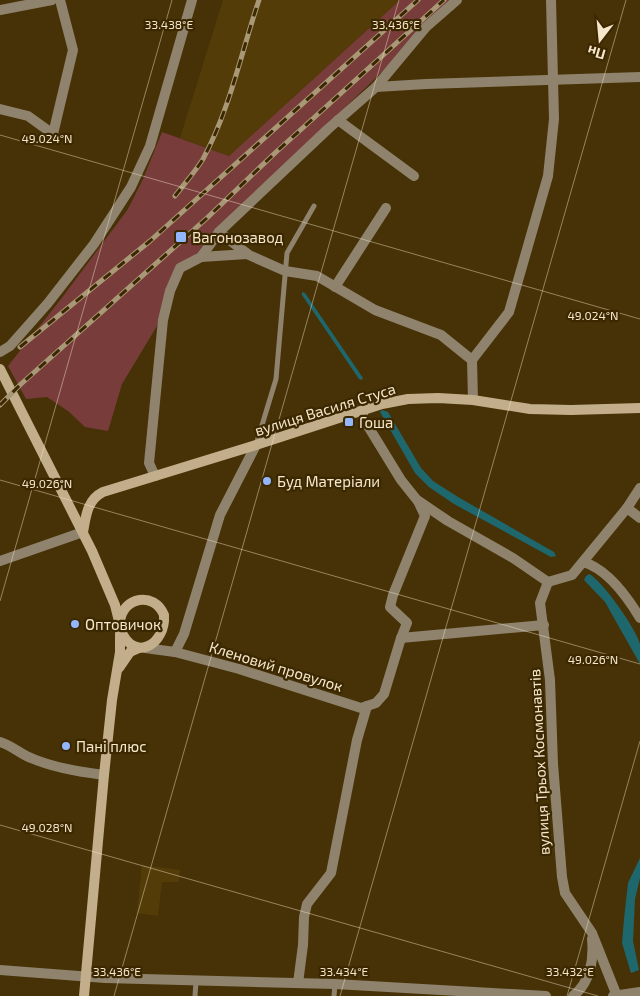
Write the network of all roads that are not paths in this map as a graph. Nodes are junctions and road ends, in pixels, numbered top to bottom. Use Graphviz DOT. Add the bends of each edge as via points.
graph roads {
  1 [pos="52,0"];
  2 [pos="60,0"];
  3 [pos="192,0"];
  4 [pos="457,0"];
  5 [pos="551,0"];
  6 [pos="0,10"];
  7 [pos="640,77"];
  8 [pos="552,80"];
  9 [pos="376,87"];
  10 [pos="0,109"];
  11 [pos="338,120"];
  12 [pos="414,176"];
  13 [pos="314,206"];
  14 [pos="386,208"];
  15 [pos="219,232"];
  16 [pos="247,254"];
  17 [pos="200,257"];
  18 [pos="285,271"];
  19 [pos="335,287"];
  20 [pos="0,352"];
  21 [pos="472,360"];
  22 [pos="0,369"];
  23 [pos="473,400"];
  24 [pos="640,408"];
  25 [pos="363,410"];
  26 [pos="256,445"];
  27 [pos="155,476"];
  28 [pos="640,488"];
  29 [pos="417,500"];
  30 [pos="627,508"];
  31 [pos="640,518"];
  32 [pos="83,532"];
  33 [pos="0,561"];
  34 [pos="584,562"];
  35 [pos="548,582"];
  36 [pos="111,594"];
  37 [pos="134,602"];
  38 [pos="640,618"];
  39 [pos="544,625"];
  40 [pos="120,627"];
  41 [pos="401,638"];
  42 [pos="142,648"];
  43 [pos="175,652"];
  44 [pos="116,673"];
  45 [pos="367,706"];
  46 [pos="0,742"];
  47 [pos="104,775"];
  48 [pos="592,933"];
  49 [pos="0,970"];
  50 [pos="85,977"];
  51 [pos="196,981"];
  52 [pos="298,983"];
  53 [pos="335,984"];
  54 [pos="640,992"];
  55 [pos="84,996"];
  56 [pos="195,996"];
  57 [pos="334,996"];
  58 [pos="546,996"];
  59 [pos="573,996"];
  60 [pos="613,996"];
  61 [pos="617,996"];
  1 -- 6 [label="street"];
  2 -- 10 [label="street" via="74,50 53,134 28,116"];
  3 -- 20 [label="street" via="150,146 131,187 94,244 48,303 10,346"];
  4 -- 9 [label="street" via="426,27"];
  5 -- 8 [label="street"];
  7 -- 8 [label="street"];
  8 -- 9 [label="street"];
  8 -- 21 [label="street" via="554,119 548,176 510,312"];
  9 -- 11 [label="street"];
  11 -- 12 [label="street"];
  11 -- 15 [label="street"];
  13 -- 18 [label="lane" via="288,253"];
  14 -- 19 [label="street"];
  15 -- 16 [label="street"];
  15 -- 17 [label="street"];
  16 -- 17 [label="street"];
  16 -- 18 [label="street"];
  17 -- 27 [label="street" via="180,268 163,320 149,463"];
  18 -- 19 [label="street" via="317,276"];
  18 -- 26 [label="lane" via="276,379"];
  19 -- 21 [label="street" via="375,310 441,335"];
  21 -- 23 [label="street"];
  22 -- 32 [label="main road"];
  23 -- 24 [label="main road, вулиця Василя Стуса" via="530,409"];
  23 -- 25 [label="main road, вулиця Василя Стуса" via="408,399"];
  25 -- 26 [label="main road, вулиця Василя Стуса"];
  25 -- 29 [label="street" via="363,418"];
  26 -- 27 [label="main road, вулиця Василя Стуса"];
  26 -- 43 [label="street" via="220,515 184,634"];
  27 -- 32 [label="main road, вулиця Василя Стуса" via="96,496 91,502"];
  28 -- 30 [label="street"];
  29 -- 35 [label="street"];
  29 -- 41 [label="street" via="425,516 390,607 408,623"];
  30 -- 31 [label="street"];
  30 -- 34 [label="street"];
  32 -- 33 [label="street"];
  32 -- 36 [label="main road"];
  34 -- 35 [label="street" via="572,575"];
  34 -- 38 [label="street" via="608,578"];
  35 -- 39 [label="street, вулиця Трьох Космонавтів" via="540,603"];
  36 -- 37 [label="main road" via="120,600"];
  36 -- 40 [label="main road"];
  37 -- 40 [label="main road" via="122,613"];
  37 -- 42 [label="main road" via="144,599 155,602 164,615 161,633 155,642"];
  39 -- 41 [label="street"];
  39 -- 48 [label="street, вулиця Трьох Космонавтів" via="562,877 565,892"];
  40 -- 42 [label="main road" via="128,642"];
  40 -- 44 [label="main road"];
  41 -- 45 [label="street" via="384,694 376,703"];
  42 -- 43 [label="street, Кленовий провулок"];
  42 -- 44 [label="main road" via="127,656"];
  43 -- 45 [label="street, Кленовий провулок" via="361,708"];
  44 -- 47 [label="main road"];
  45 -- 52 [label="street" via="357,740 331,873 307,904"];
  46 -- 47 [label="street" via="29,758"];
  47 -- 50 [label="main road"];
  48 -- 59 [label="street" via="590,972 586,983"];
  48 -- 61 [label="street, вулиця Трьох Космонавтів"];
  49 -- 50 [label="street"];
  50 -- 51 [label="street"];
  50 -- 55 [label="main road"];
  51 -- 52 [label="street"];
  51 -- 56 [label="lane"];
  52 -- 53 [label="street"];
  53 -- 57 [label="lane"];
  53 -- 58 [label="street"];
  54 -- 61 [label="street"];
  60 -- 61 [label="street"];
}
